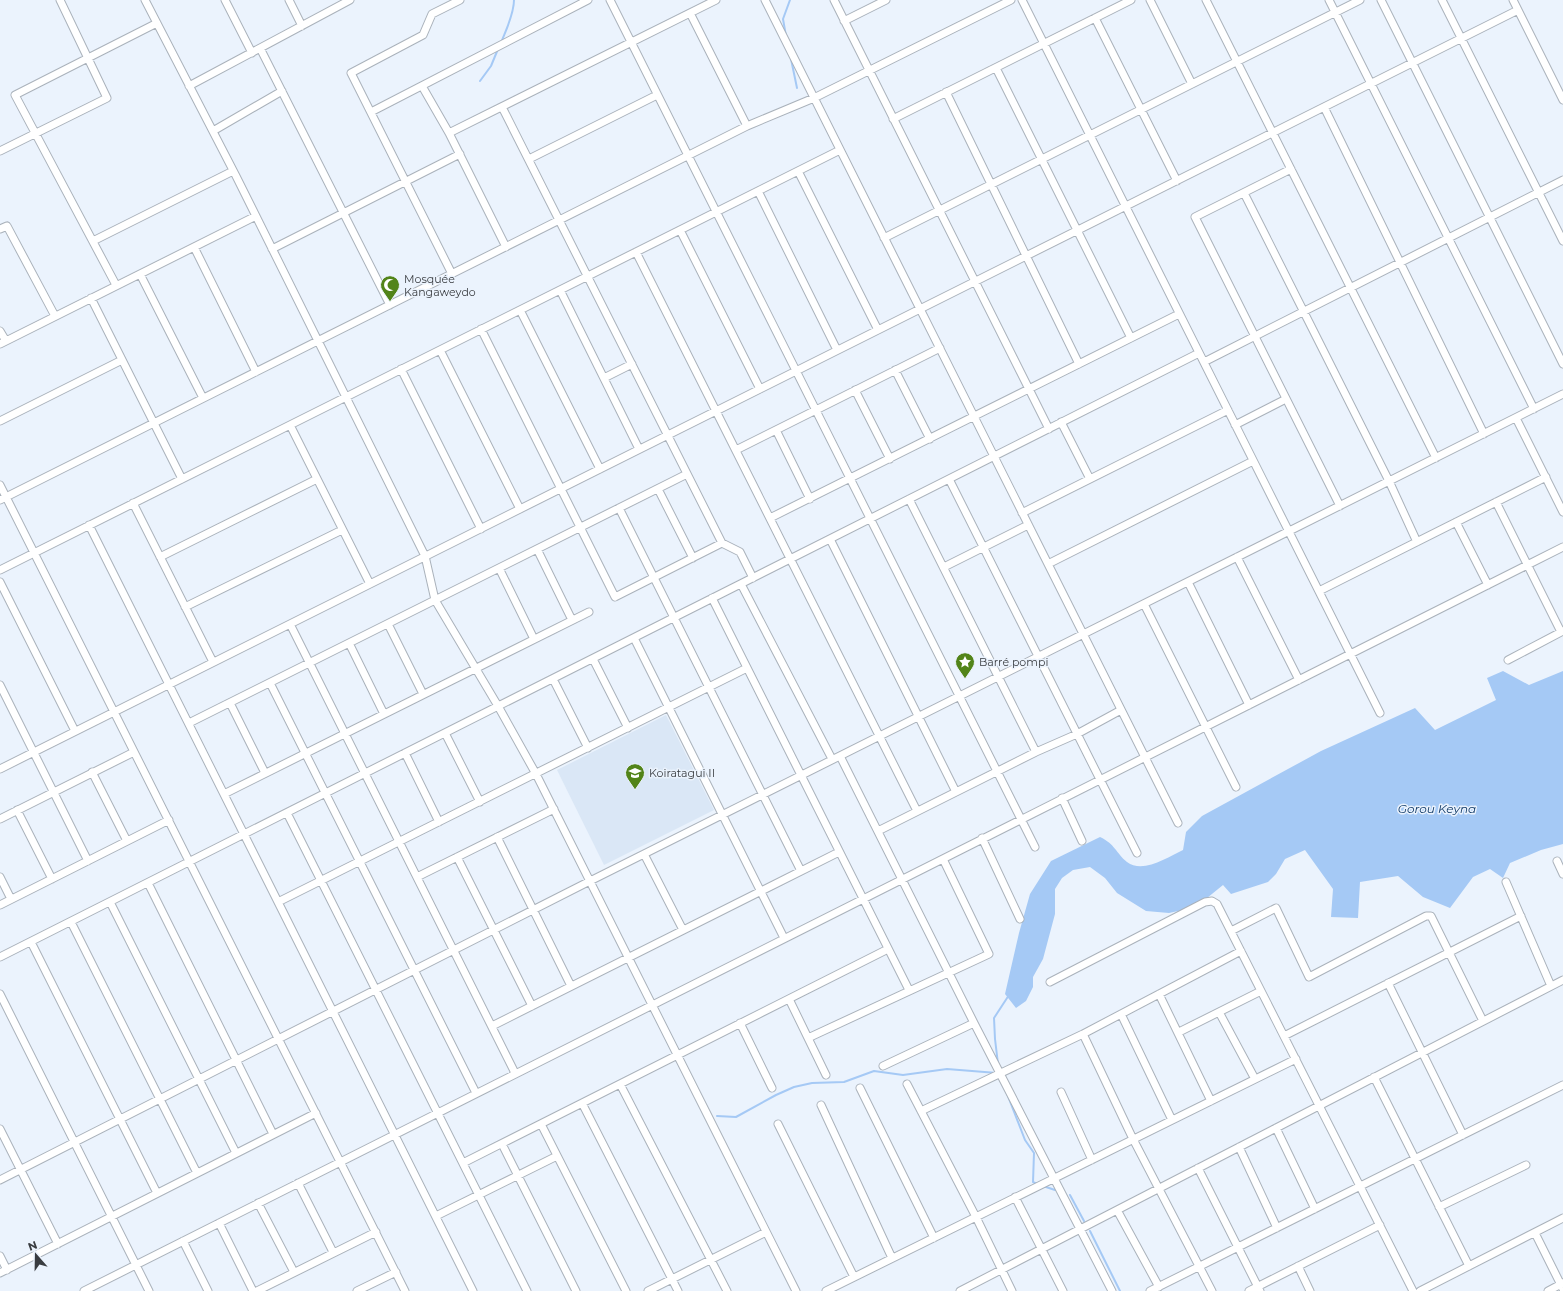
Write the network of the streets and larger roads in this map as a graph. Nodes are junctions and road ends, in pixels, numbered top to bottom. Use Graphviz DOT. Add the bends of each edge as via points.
graph roads {
  1 [pos="60,0"];
  2 [pos="145,0"];
  3 [pos="225,0"];
  4 [pos="289,0"];
  5 [pos="350,0"];
  6 [pos="460,0"];
  7 [pos="588,0"];
  8 [pos="610,0"];
  9 [pos="716,0"];
  10 [pos="765,0"];
  11 [pos="834,0"];
  12 [pos="886,0"];
  13 [pos="1011,0"];
  14 [pos="1022,0"];
  15 [pos="1131,0"];
  16 [pos="1150,0"];
  17 [pos="1206,0"];
  18 [pos="1329,0"];
  19 [pos="1360,0"];
  20 [pos="1381,0"];
  21 [pos="1442,0"];
  22 [pos="1513,0"];
  23 [pos="1518,10"];
  24 [pos="1335,12"];
  25 [pos="690,13"];
  26 [pos="1095,18"];
  27 [pos="844,21"];
  28 [pos="157,23"];
  29 [pos="302,26"];
  30 [pos="1461,39"];
  31 [pos="631,42"];
  32 [pos="1044,44"];
  33 [pos="260,48"];
  34 [pos="252,53"];
  35 [pos="88,58"];
  36 [pos="1237,61"];
  37 [pos="1412,63"];
  38 [pos="996,68"];
  39 [pos="869,71"];
  40 [pos="1192,84"];
  41 [pos="1371,84"];
  42 [pos="189,86"];
  43 [pos="422,86"];
  44 [pos="282,91"];
  45 [pos="946,92"];
  46 [pos="658,95"];
  47 [pos="814,98"];
  48 [pos="1563,100"];
  49 [pos="502,107"];
  50 [pos="1324,107"];
  51 [pos="1141,110"];
  52 [pos="371,112"];
  53 [pos="893,119"];
  54 [pos="747,126"];
  55 [pos="213,131"];
  56 [pos="1273,132"];
  57 [pos="449,133"];
  58 [pos="36,134"];
  59 [pos="1090,135"];
  60 [pos="840,150"];
  61 [pos="0,151"];
  62 [pos="460,154"];
  63 [pos="688,156"];
  64 [pos="529,159"];
  65 [pos="1042,159"];
  66 [pos="1291,169"];
  67 [pos="233,171"];
  68 [pos="798,171"];
  69 [pos="1563,180"];
  70 [pos="1177,181"];
  71 [pos="406,182"];
  72 [pos="991,184"];
  73 [pos="758,191"];
  74 [pos="1538,192"];
  75 [pos="1244,193"];
  76 [pos="1126,206"];
  77 [pos="939,210"];
  78 [pos="716,212"];
  79 [pos="344,213"];
  80 [pos="256,216"];
  81 [pos="1489,217"];
  82 [pos="559,220"];
  83 [pos="0,230"];
  84 [pos="680,230"];
  85 [pos="1077,230"];
  86 [pos="884,238"];
  87 [pos="1448,238"];
  88 [pos="93,241"];
  89 [pos="1563,241"];
  90 [pos="194,247"];
  91 [pos="506,247"];
  92 [pos="272,248"];
  93 [pos="636,252"];
  94 [pos="1026,256"];
  95 [pos="1400,262"];
  96 [pos="140,274"];
  97 [pos="452,274"];
  98 [pos="588,276"];
  99 [pos="975,282"];
  100 [pos="116,286"];
  101 [pos="1351,288"];
  102 [pos="560,290"];
  103 [pos="91,298"];
  104 [pos="390,305"];
  105 [pos="920,309"];
  106 [pos="520,310"];
  107 [pos="1304,311"];
  108 [pos="1180,314"];
  109 [pos="56,316"];
  110 [pos="481,329"];
  111 [pos="878,330"];
  112 [pos="0,331"];
  113 [pos="1255,336"];
  114 [pos="1131,338"];
  115 [pos="318,341"];
  116 [pos="3,342"];
  117 [pos="940,348"];
  118 [pos="440,350"];
  119 [pos="838,350"];
  120 [pos="1199,353"];
  121 [pos="122,360"];
  122 [pos="1204,362"];
  123 [pos="632,364"];
  124 [pos="1079,364"];
  125 [pos="1563,364"];
  126 [pos="400,369"];
  127 [pos="895,370"];
  128 [pos="796,371"];
  129 [pos="256,372"];
  130 [pos="604,378"];
  131 [pos="760,389"];
  132 [pos="1029,389"];
  133 [pos="856,390"];
  134 [pos="1563,394"];
  135 [pos="346,396"];
  136 [pos="203,398"];
  137 [pos="1286,399"];
  138 [pos="1534,408"];
  139 [pos="816,410"];
  140 [pos="1228,410"];
  141 [pos="716,411"];
  142 [pos="974,417"];
  143 [pos="1516,418"];
  144 [pos="0,421"];
  145 [pos="1061,422"];
  146 [pos="154,423"];
  147 [pos="290,424"];
  148 [pos="1235,425"];
  149 [pos="1049,429"];
  150 [pos="776,430"];
  151 [pos="1484,434"];
  152 [pos="668,435"];
  153 [pos="930,439"];
  154 [pos="639,449"];
  155 [pos="736,450"];
  156 [pos="994,456"];
  157 [pos="890,458"];
  158 [pos="1436,458"];
  159 [pos="1253,461"];
  160 [pos="600,469"];
  161 [pos="687,474"];
  162 [pos="1546,477"];
  163 [pos="317,478"];
  164 [pos="182,479"];
  165 [pos="850,479"];
  166 [pos="950,479"];
  167 [pos="1090,479"];
  168 [pos="1389,481"];
  169 [pos="0,485"];
  170 [pos="561,488"];
  171 [pos="658,489"];
  172 [pos="3,498"];
  173 [pos="810,498"];
  174 [pos="909,499"];
  175 [pos="1496,502"];
  176 [pos="133,503"];
  177 [pos="1340,506"];
  178 [pos="619,508"];
  179 [pos="520,509"];
  180 [pos="1563,512"];
  181 [pos="1022,513"];
  182 [pos="770,518"];
  183 [pos="870,519"];
  184 [pos="1456,522"];
  185 [pos="89,525"];
  186 [pos="1028,525"];
  187 [pos="581,527"];
  188 [pos="480,529"];
  189 [pos="342,530"];
  190 [pos="1288,531"];
  191 [pos="830,539"];
  192 [pos="1417,542"];
  193 [pos="722,544"];
  194 [pos="984,547"];
  195 [pos="1563,547"];
  196 [pos="537,549"];
  197 [pos="34,553"];
  198 [pos="425,556"];
  199 [pos="160,557"];
  200 [pos="1237,557"];
  201 [pos="693,558"];
  202 [pos="791,559"];
  203 [pos="1048,564"];
  204 [pos="1528,565"];
  205 [pos="944,567"];
  206 [pos="498,568"];
  207 [pos="0,570"];
  208 [pos="654,578"];
  209 [pos="753,578"];
  210 [pos="0,582"];
  211 [pos="1188,582"];
  212 [pos="370,584"];
  213 [pos="741,584"];
  214 [pos="1488,585"];
  215 [pos="1319,591"];
  216 [pos="712,598"];
  217 [pos="435,600"];
  218 [pos="1144,604"];
  219 [pos="185,607"];
  220 [pos="589,612"];
  221 [pos="674,618"];
  222 [pos="572,620"];
  223 [pos="290,624"];
  224 [pos="388,624"];
  225 [pos="1562,632"];
  226 [pos="1083,634"];
  227 [pos="634,638"];
  228 [pos="534,639"];
  229 [pos="349,643"];
  230 [pos="1350,654"];
  231 [pos="1038,656"];
  232 [pos="593,658"];
  233 [pos="1508,660"];
  234 [pos="213,662"];
  235 [pos="310,663"];
  236 [pos="747,668"];
  237 [pos="475,669"];
  238 [pos="998,676"];
  239 [pos="553,679"];
  240 [pos="1299,680"];
  241 [pos="270,683"];
  242 [pos="169,684"];
  243 [pos="0,685"];
  244 [pos="709,687"];
  245 [pos="424,694"];
  246 [pos="959,696"];
  247 [pos="230,703"];
  248 [pos="1249,704"];
  249 [pos="498,706"];
  250 [pos="669,707"];
  251 [pos="1121,710"];
  252 [pos="114,712"];
  253 [pos="1380,713"];
  254 [pos="384,714"];
  255 [pos="918,716"];
  256 [pos="189,723"];
  257 [pos="1205,727"];
  258 [pos="628,728"];
  259 [pos="75,731"];
  260 [pos="345,733"];
  261 [pos="445,733"];
  262 [pos="1077,734"];
  263 [pos="879,736"];
  264 [pos="588,748"];
  265 [pos="34,752"];
  266 [pos="134,752"];
  267 [pos="1036,752"];
  268 [pos="306,753"];
  269 [pos="405,753"];
  270 [pos="840,756"];
  271 [pos="1145,757"];
  272 [pos="832,759"];
  273 [pos="0,769"];
  274 [pos="92,772"];
  275 [pos="997,772"];
  276 [pos="265,773"];
  277 [pos="365,773"];
  278 [pos="536,774"];
  279 [pos="801,775"];
  280 [pos="1100,780"];
  281 [pos="1236,787"];
  282 [pos="54,792"];
  283 [pos="956,792"];
  284 [pos="326,793"];
  285 [pos="224,794"];
  286 [pos="762,794"];
  287 [pos="1062,798"];
  288 [pos="480,802"];
  289 [pos="554,809"];
  290 [pos="17,810"];
  291 [pos="918,812"];
  292 [pos="287,813"];
  293 [pos="722,814"];
  294 [pos="0,819"];
  295 [pos="1021,819"];
  296 [pos="169,820"];
  297 [pos="439,822"];
  298 [pos="1178,823"];
  299 [pos="878,831"];
  300 [pos="244,834"];
  301 [pos="497,837"];
  302 [pos="982,838"];
  303 [pos="127,841"];
  304 [pos="1082,841"];
  305 [pos="400,842"];
  306 [pos="1035,847"];
  307 [pos="839,852"];
  308 [pos="1137,853"];
  309 [pos="644,854"];
  310 [pos="457,857"];
  311 [pos="943,859"];
  312 [pos="88,861"];
  313 [pos="1557,861"];
  314 [pos="189,862"];
  315 [pos="360,862"];
  316 [pos="801,871"];
  317 [pos="1563,874"];
  318 [pos="417,877"];
  319 [pos="0,878"];
  320 [pos="52,879"];
  321 [pos="902,879"];
  322 [pos="321,881"];
  323 [pos="590,881"];
  324 [pos="1506,882"];
  325 [pos="148,883"];
  326 [pos="761,891"];
  327 [pos="11,899"];
  328 [pos="863,899"];
  329 [pos="110,902"];
  330 [pos="278,902"];
  331 [pos="0,905"];
  332 [pos="533,909"];
  333 [pos="1521,916"];
  334 [pos="1020,918"];
  335 [pos="71,922"];
  336 [pos="494,929"];
  337 [pos="683,930"];
  338 [pos="1231,931"];
  339 [pos="784,938"];
  340 [pos="31,942"];
  341 [pos="888,949"];
  342 [pos="454,950"];
  343 [pos="1241,951"];
  344 [pos="1449,952"];
  345 [pos="0,957"];
  346 [pos="628,958"];
  347 [pos="414,970"];
  348 [pos="950,971"];
  349 [pos="1563,980"];
  350 [pos="1050,982"];
  351 [pos="1388,983"];
  352 [pos="572,986"];
  353 [pos="1552,986"];
  354 [pos="376,990"];
  355 [pos="908,990"];
  356 [pos="1261,991"];
  357 [pos="0,994"];
  358 [pos="1159,994"];
  359 [pos="789,999"];
  360 [pos="652,1004"];
  361 [pos="532,1006"];
  362 [pos="333,1011"];
  363 [pos="1219,1012"];
  364 [pos="1121,1014"];
  365 [pos="1483,1021"];
  366 [pos="740,1023"];
  367 [pos="974,1023"];
  368 [pos="492,1026"];
  369 [pos="1179,1032"];
  370 [pos="1083,1034"];
  371 [pos="1284,1036"];
  372 [pos="808,1038"];
  373 [pos="278,1039"];
  374 [pos="1422,1052"];
  375 [pos="677,1055"];
  376 [pos="1296,1059"];
  377 [pos="236,1060"];
  378 [pos="883,1066"];
  379 [pos="515,1073"];
  380 [pos="1000,1073"];
  381 [pos="826,1075"];
  382 [pos="1374,1077"];
  383 [pos="199,1079"];
  384 [pos="1255,1079"];
  385 [pos="620,1084"];
  386 [pos="907,1084"];
  387 [pos="1563,1085"];
  388 [pos="772,1088"];
  389 [pos="860,1088"];
  390 [pos="1061,1092"];
  391 [pos="476,1093"];
  392 [pos="160,1099"];
  393 [pos="1211,1101"];
  394 [pos="582,1103"];
  395 [pos="822,1105"];
  396 [pos="1319,1106"];
  397 [pos="921,1111"];
  398 [pos="316,1113"];
  399 [pos="437,1113"];
  400 [pos="120,1119"];
  401 [pos="1172,1120"];
  402 [pos="541,1124"];
  403 [pos="778,1124"];
  404 [pos="1276,1128"];
  405 [pos="0,1129"];
  406 [pos="274,1134"];
  407 [pos="395,1134"];
  408 [pos="1463,1135"];
  409 [pos="1133,1139"];
  410 [pos="75,1142"];
  411 [pos="502,1144"];
  412 [pos="1239,1147"];
  413 [pos="236,1153"];
  414 [pos="558,1156"];
  415 [pos="1415,1159"];
  416 [pos="1092,1160"];
  417 [pos="340,1162"];
  418 [pos="463,1163"];
  419 [pos="1526,1165"];
  420 [pos="1198,1168"];
  421 [pos="21,1170"];
  422 [pos="197,1173"];
  423 [pos="519,1175"];
  424 [pos="1055,1178"];
  425 [pos="0,1180"];
  426 [pos="298,1183"];
  427 [pos="1360,1186"];
  428 [pos="1159,1188"];
  429 [pos="158,1193"];
  430 [pos="479,1195"];
  431 [pos="1016,1197"];
  432 [pos="258,1203"];
  433 [pos="1439,1207"];
  434 [pos="1315,1209"];
  435 [pos="1117,1210"];
  436 [pos="112,1216"];
  437 [pos="436,1216"];
  438 [pos="976,1217"];
  439 [pos="1563,1218"];
  440 [pos="219,1223"];
  441 [pos="1380,1225"];
  442 [pos="1277,1228"];
  443 [pos="1081,1229"];
  444 [pos="376,1232"];
  445 [pos="766,1232"];
  446 [pos="1534,1233"];
  447 [pos="934,1238"];
  448 [pos="182,1241"];
  449 [pos="58,1244"];
  450 [pos="1238,1247"];
  451 [pos="1042,1250"];
  452 [pos="333,1252"];
  453 [pos="0,1256"];
  454 [pos="892,1258"];
  455 [pos="711,1260"];
  456 [pos="136,1265"];
  457 [pos="1200,1266"];
  458 [pos="1298,1266"];
  459 [pos="1469,1266"];
  460 [pos="1002,1270"];
  461 [pos="3,1271"];
  462 [pos="294,1272"];
  463 [pos="396,1272"];
  464 [pos="854,1277"];
  465 [pos="672,1279"];
  466 [pos="1562,1286"];
  467 [pos="1159,1287"];
  468 [pos="94,1289"];
  469 [pos="1259,1289"];
  470 [pos="84,1291"];
  471 [pos="149,1291"];
  472 [pos="208,1291"];
  473 [pos="253,1291"];
  474 [pos="257,1291"];
  475 [pos="357,1291"];
  476 [pos="405,1291"];
  477 [pos="473,1291"];
  478 [pos="527,1291"];
  479 [pos="576,1291"];
  480 [pos="626,1291"];
  481 [pos="648,1291"];
  482 [pos="678,1291"];
  483 [pos="727,1291"];
  484 [pos="796,1291"];
  485 [pos="826,1291"];
  486 [pos="960,1291"];
  487 [pos="1012,1291"];
  488 [pos="1063,1291"];
  489 [pos="1112,1291"];
  490 [pos="1150,1291"];
  491 [pos="1212,1291"];
  492 [pos="1249,1291"];
  493 [pos="1310,1291"];
  494 [pos="1413,1291"];
  495 [pos="1420,1291"];
  496 [pos="1548,1291"];
  1 -- 35 [label="street"];
  2 -- 28 [label="street"];
  3 -- 34 [label="street"];
  4 -- 29 [label="street"];
  5 -- 29 [label="street"];
  6 -- 52 [label="street" via="432,14 422,35 351,73"];
  7 -- 43 [label="street"];
  8 -- 31 [label="street"];
  9 -- 25 [label="street"];
  10 -- 47 [label="street"];
  11 -- 27 [label="street"];
  12 -- 27 [label="street"];
  13 -- 39 [label="street"];
  14 -- 32 [label="street"];
  15 -- 26 [label="street"];
  16 -- 40 [label="street"];
  17 -- 36 [label="street"];
  18 -- 24 [label="street"];
  19 -- 24 [label="street"];
  20 -- 37 [label="street"];
  21 -- 30 [label="street"];
  22 -- 23 [label="street"];
  23 -- 30 [label="street"];
  23 -- 48 [label="street"];
  24 -- 36 [label="street"];
  24 -- 41 [label="street"];
  25 -- 31 [label="street"];
  25 -- 54 [label="street"];
  26 -- 32 [label="street"];
  26 -- 51 [label="street"];
  27 -- 39 [label="street"];
  28 -- 35 [label="street"];
  28 -- 42 [label="street"];
  29 -- 33 [label="street"];
  30 -- 37 [label="street"];
  30 -- 74 [label="street"];
  31 -- 46 [label="street"];
  31 -- 49 [label="street"];
  32 -- 38 [label="street"];
  32 -- 59 [label="street"];
  33 -- 34 [label="street"];
  33 -- 44 [label="street"];
  34 -- 42 [label="street"];
  35 -- 58 [label="street" via="106,98"];
  35 -- 58 [label="street" via="15,95"];
  36 -- 40 [label="street"];
  36 -- 56 [label="street"];
  37 -- 41 [label="street"];
  37 -- 81 [label="street"];
  38 -- 45 [label="street"];
  38 -- 65 [label="street"];
  39 -- 47 [label="street"];
  39 -- 53 [label="street"];
  40 -- 51 [label="street"];
  41 -- 50 [label="street"];
  41 -- 87 [label="street"];
  42 -- 55 [label="street"];
  43 -- 52 [label="street"];
  43 -- 57 [label="street"];
  44 -- 55 [label="street"];
  44 -- 79 [label="street"];
  45 -- 53 [label="street"];
  45 -- 72 [label="street"];
  46 -- 63 [label="street"];
  46 -- 64 [label="street"];
  47 -- 54 [label="street"];
  47 -- 60 [label="street"];
  49 -- 57 [label="street"];
  49 -- 64 [label="street"];
  50 -- 56 [label="street"];
  50 -- 95 [label="street"];
  51 -- 59 [label="street"];
  51 -- 70 [label="street"];
  52 -- 71 [label="street"];
  53 -- 77 [label="street"];
  54 -- 63 [label="street"];
  55 -- 67 [label="street"];
  56 -- 66 [label="street"];
  56 -- 70 [label="street"];
  57 -- 62 [label="street"];
  58 -- 61 [label="street"];
  58 -- 88 [label="street"];
  59 -- 65 [label="street"];
  59 -- 76 [label="street"];
  60 -- 68 [label="street"];
  60 -- 86 [label="street"];
  62 -- 71 [label="street"];
  62 -- 91 [label="street"];
  63 -- 78 [label="street"];
  63 -- 82 [label="street"];
  64 -- 82 [label="street"];
  65 -- 72 [label="street"];
  65 -- 85 [label="street"];
  66 -- 75 [label="street"];
  66 -- 101 [label="street"];
  67 -- 80 [label="street"];
  67 -- 88 [label="street"];
  68 -- 73 [label="street"];
  68 -- 111 [label="street"];
  69 -- 74 [label="street"];
  70 -- 76 [label="street"];
  71 -- 79 [label="street"];
  71 -- 97 [label="street"];
  72 -- 77 [label="street"];
  72 -- 94 [label="street"];
  73 -- 78 [label="street"];
  73 -- 119 [label="street"];
  74 -- 81 [label="street"];
  74 -- 89 [label="street"];
  75 -- 107 [label="street"];
  75 -- 113 [label="street" via="1195,217"];
  76 -- 85 [label="street"];
  76 -- 108 [label="street"];
  77 -- 86 [label="street"];
  77 -- 99 [label="street"];
  78 -- 84 [label="street"];
  78 -- 128 [label="street"];
  79 -- 92 [label="street"];
  79 -- 104 [label="street"];
  80 -- 90 [label="street"];
  80 -- 92 [label="street"];
  81 -- 87 [label="street"];
  81 -- 125 [label="street"];
  82 -- 91 [label="street"];
  82 -- 98 [label="street"];
  83 -- 109 [label="street" via="7,226"];
  84 -- 93 [label="street"];
  84 -- 131 [label="street"];
  85 -- 94 [label="street"];
  85 -- 114 [label="street"];
  86 -- 105 [label="street"];
  87 -- 95 [label="street"];
  87 -- 138 [label="street"];
  88 -- 100 [label="street"];
  90 -- 96 [label="street"];
  90 -- 129 [label="street"];
  91 -- 97 [label="street"];
  92 -- 115 [label="street"];
  93 -- 98 [label="street"];
  93 -- 141 [label="street"];
  94 -- 99 [label="street"];
  94 -- 124 [label="street"];
  95 -- 101 [label="street"];
  95 -- 151 [label="street"];
  96 -- 100 [label="street"];
  96 -- 136 [label="street"];
  97 -- 104 [label="street"];
  98 -- 102 [label="street"];
  98 -- 123 [label="street"];
  99 -- 105 [label="street"];
  99 -- 132 [label="street"];
  100 -- 103 [label="street"];
  101 -- 107 [label="street"];
  101 -- 158 [label="street"];
  102 -- 106 [label="street"];
  102 -- 130 [label="street"];
  103 -- 109 [label="street"];
  103 -- 121 [label="street"];
  104 -- 115 [label="street"];
  105 -- 111 [label="street"];
  105 -- 117 [label="street"];
  106 -- 110 [label="street"];
  106 -- 160 [label="street"];
  107 -- 113 [label="street"];
  107 -- 168 [label="street"];
  108 -- 114 [label="street"];
  108 -- 120 [label="street"];
  109 -- 116 [label="street"];
  110 -- 118 [label="street"];
  110 -- 170 [label="street"];
  111 -- 119 [label="street"];
  112 -- 116 [label="street"];
  113 -- 122 [label="street"];
  113 -- 137 [label="street"];
  114 -- 124 [label="street"];
  115 -- 129 [label="street"];
  115 -- 135 [label="street"];
  117 -- 127 [label="street"];
  117 -- 142 [label="street"];
  118 -- 126 [label="street"];
  118 -- 179 [label="street"];
  119 -- 128 [label="street"];
  120 -- 122 [label="street"];
  120 -- 145 [label="street"];
  121 -- 144 [label="street"];
  121 -- 146 [label="street"];
  122 -- 140 [label="street"];
  123 -- 130 [label="street"];
  123 -- 152 [label="street"];
  124 -- 132 [label="street"];
  126 -- 135 [label="street"];
  126 -- 188 [label="street"];
  127 -- 133 [label="street"];
  127 -- 153 [label="street"];
  128 -- 131 [label="street"];
  128 -- 139 [label="street"];
  129 -- 136 [label="street"];
  130 -- 154 [label="street"];
  131 -- 141 [label="street"];
  132 -- 142 [label="street"];
  132 -- 149 [label="street"];
  133 -- 139 [label="street"];
  133 -- 157 [label="street"];
  134 -- 138 [label="street"];
  135 -- 147 [label="street"];
  135 -- 198 [label="street"];
  136 -- 146 [label="street"];
  137 -- 148 [label="street"];
  137 -- 177 [label="street"];
  138 -- 143 [label="street"];
  139 -- 150 [label="street"];
  139 -- 165 [label="street"];
  140 -- 148 [label="street"];
  140 -- 167 [label="street"];
  141 -- 152 [label="street"];
  141 -- 155 [label="street"];
  142 -- 153 [label="street"];
  142 -- 156 [label="street"];
  143 -- 151 [label="street"];
  143 -- 162 [label="street"];
  145 -- 149 [label="street"];
  145 -- 167 [label="street"];
  146 -- 164 [label="street"];
  146 -- 172 [label="street"];
  147 -- 163 [label="street"];
  147 -- 164 [label="street"];
  148 -- 159 [label="street"];
  149 -- 156 [label="street"];
  150 -- 155 [label="street"];
  150 -- 173 [label="street"];
  151 -- 158 [label="street"];
  152 -- 154 [label="street"];
  152 -- 161 [label="street"];
  153 -- 157 [label="street"];
  154 -- 160 [label="street"];
  155 -- 182 [label="street"];
  156 -- 166 [label="street"];
  156 -- 181 [label="street"];
  157 -- 165 [label="street"];
  158 -- 168 [label="street"];
  159 -- 190 [label="street"];
  159 -- 203 [label="street"];
  160 -- 170 [label="street"];
  161 -- 171 [label="street"];
  161 -- 193 [label="street"];
  162 -- 175 [label="street"];
  162 -- 180 [label="street"];
  163 -- 189 [label="street"];
  163 -- 199 [label="street"];
  164 -- 176 [label="street"];
  165 -- 173 [label="street"];
  165 -- 183 [label="street"];
  166 -- 174 [label="street"];
  166 -- 194 [label="street"];
  167 -- 181 [label="street"];
  168 -- 177 [label="street"];
  168 -- 192 [label="street"];
  169 -- 172 [label="street"];
  170 -- 179 [label="street"];
  170 -- 187 [label="street"];
  171 -- 178 [label="street"];
  171 -- 201 [label="street"];
  172 -- 197 [label="street"];
  173 -- 182 [label="street"];
  174 -- 183 [label="street"];
  174 -- 205 [label="street"];
  175 -- 184 [label="street"];
  175 -- 204 [label="street"];
  176 -- 185 [label="street"];
  176 -- 199 [label="street"];
  177 -- 190 [label="street"];
  178 -- 187 [label="street"];
  178 -- 208 [label="street"];
  179 -- 188 [label="street"];
  181 -- 186 [label="street"];
  182 -- 202 [label="street"];
  183 -- 191 [label="street"];
  183 -- 246 [label="street"];
  184 -- 192 [label="street"];
  184 -- 214 [label="street"];
  185 -- 197 [label="street"];
  185 -- 242 [label="street"];
  186 -- 194 [label="street"];
  186 -- 203 [label="street"];
  187 -- 196 [label="street"];
  187 -- 208 [label="street" via="616,597"];
  188 -- 198 [label="street"];
  189 -- 212 [label="street"];
  189 -- 219 [label="street"];
  190 -- 200 [label="street"];
  190 -- 215 [label="street"];
  191 -- 202 [label="street"];
  191 -- 255 [label="street"];
  192 -- 215 [label="street"];
  193 -- 201 [label="street"];
  193 -- 209 [label="street" via="740,552"];
  194 -- 205 [label="street"];
  194 -- 231 [label="street"];
  195 -- 204 [label="street"];
  196 -- 206 [label="street"];
  196 -- 222 [label="street"];
  197 -- 207 [label="street"];
  197 -- 252 [label="street"];
  198 -- 212 [label="street"];
  198 -- 217 [label="street"];
  199 -- 219 [label="street"];
  200 -- 211 [label="street"];
  200 -- 240 [label="street"];
  201 -- 208 [label="street"];
  202 -- 209 [label="street"];
  202 -- 263 [label="street"];
  203 -- 226 [label="street"];
  204 -- 214 [label="street"];
  204 -- 225 [label="street"];
  205 -- 238 [label="street"];
  206 -- 217 [label="street"];
  206 -- 228 [label="street"];
  208 -- 221 [label="street"];
  209 -- 213 [label="street"];
  210 -- 259 [label="street"];
  211 -- 218 [label="street"];
  211 -- 248 [label="street"];
  212 -- 223 [label="street"];
  213 -- 216 [label="street"];
  213 -- 272 [label="street"];
  214 -- 230 [label="street"];
  215 -- 230 [label="street"];
  216 -- 221 [label="street"];
  216 -- 236 [label="street"];
  217 -- 224 [label="street"];
  217 -- 237 [label="street"];
  218 -- 226 [label="street"];
  218 -- 257 [label="street"];
  219 -- 234 [label="street"];
  220 -- 222 [label="street"];
  221 -- 227 [label="street"];
  221 -- 244 [label="street"];
  222 -- 228 [label="street"];
  223 -- 234 [label="street"];
  223 -- 235 [label="street"];
  224 -- 229 [label="street"];
  224 -- 245 [label="street"];
  225 -- 233 [label="street"];
  226 -- 231 [label="street"];
  226 -- 251 [label="street"];
  227 -- 232 [label="street"];
  227 -- 250 [label="street"];
  228 -- 237 [label="street"];
  229 -- 235 [label="street"];
  229 -- 254 [label="street"];
  230 -- 240 [label="street"];
  230 -- 253 [label="street"];
  231 -- 238 [label="street"];
  231 -- 262 [label="street"];
  232 -- 239 [label="street"];
  232 -- 258 [label="street"];
  234 -- 242 [label="street"];
  235 -- 241 [label="street"];
  235 -- 260 [label="street"];
  236 -- 244 [label="street"];
  236 -- 279 [label="street"];
  237 -- 245 [label="street"];
  237 -- 249 [label="street"];
  238 -- 246 [label="street"];
  238 -- 267 [label="street"];
  239 -- 249 [label="street"];
  239 -- 264 [label="street"];
  240 -- 248 [label="street"];
  241 -- 247 [label="street"];
  241 -- 268 [label="street"];
  242 -- 252 [label="street"];
  242 -- 256 [label="street"];
  243 -- 265 [label="street"];
  244 -- 250 [label="street"];
  244 -- 286 [label="street"];
  245 -- 254 [label="street"];
  246 -- 255 [label="street"];
  246 -- 275 [label="street"];
  247 -- 256 [label="street"];
  247 -- 276 [label="street"];
  248 -- 257 [label="street"];
  249 -- 261 [label="street"];
  249 -- 278 [label="street"];
  250 -- 258 [label="street"];
  250 -- 293 [label="street"];
  251 -- 262 [label="street"];
  251 -- 271 [label="street"];
  252 -- 259 [label="street"];
  252 -- 266 [label="street"];
  254 -- 260 [label="street"];
  255 -- 263 [label="street"];
  255 -- 283 [label="street"];
  256 -- 285 [label="street"];
  257 -- 271 [label="street"];
  257 -- 281 [label="street"];
  258 -- 264 [label="street"];
  259 -- 265 [label="street"];
  260 -- 268 [label="street"];
  260 -- 277 [label="street"];
  261 -- 269 [label="street"];
  261 -- 288 [label="street"];
  262 -- 267 [label="street"];
  262 -- 280 [label="street"];
  263 -- 270 [label="street"];
  263 -- 291 [label="street"];
  264 -- 278 [label="street"];
  265 -- 273 [label="street"];
  265 -- 282 [label="street"];
  266 -- 274 [label="street"];
  266 -- 296 [label="street"];
  267 -- 275 [label="street"];
  268 -- 276 [label="street"];
  268 -- 284 [label="street"];
  269 -- 277 [label="street"];
  269 -- 297 [label="street"];
  270 -- 272 [label="street"];
  270 -- 299 [label="street"];
  271 -- 280 [label="street"];
  271 -- 298 [label="street"];
  272 -- 279 [label="street"];
  274 -- 282 [label="street"];
  274 -- 303 [label="street"];
  275 -- 283 [label="street"];
  275 -- 295 [label="street"];
  276 -- 285 [label="street"];
  277 -- 284 [label="street"];
  277 -- 305 [label="street"];
  278 -- 288 [label="street"];
  278 -- 289 [label="street"];
  279 -- 286 [label="street"];
  279 -- 307 [label="street"];
  280 -- 287 [label="street"];
  280 -- 308 [label="street"];
  282 -- 290 [label="street"];
  282 -- 312 [label="street"];
  283 -- 291 [label="street"];
  284 -- 292 [label="street"];
  284 -- 315 [label="street"];
  285 -- 300 [label="street"];
  286 -- 293 [label="street"];
  286 -- 316 [label="street"];
  287 -- 295 [label="street"];
  287 -- 304 [label="street"];
  288 -- 297 [label="street"];
  289 -- 301 [label="street"];
  289 -- 323 [label="street"];
  290 -- 294 [label="street"];
  290 -- 320 [label="street"];
  291 -- 299 [label="street"];
  292 -- 300 [label="street"];
  292 -- 322 [label="street"];
  293 -- 309 [label="street"];
  293 -- 326 [label="street"];
  295 -- 302 [label="street"];
  295 -- 306 [label="street"];
  296 -- 303 [label="street"];
  296 -- 314 [label="street"];
  297 -- 305 [label="street"];
  299 -- 321 [label="street"];
  300 -- 314 [label="street"];
  300 -- 330 [label="street"];
  301 -- 310 [label="street"];
  301 -- 332 [label="street"];
  302 -- 311 [label="street"];
  302 -- 334 [label="street"];
  303 -- 312 [label="street"];
  305 -- 315 [label="street"];
  305 -- 318 [label="street"];
  307 -- 316 [label="street"];
  307 -- 328 [label="street"];
  309 -- 323 [label="street"];
  309 -- 337 [label="street"];
  310 -- 318 [label="street"];
  310 -- 336 [label="street"];
  311 -- 321 [label="street"];
  311 -- 348 [label="street" via="989,954"];
  312 -- 320 [label="street"];
  313 -- 317 [label="street"];
  314 -- 325 [label="street"];
  314 -- 373 [label="street"];
  315 -- 322 [label="street"];
  315 -- 347 [label="street"];
  316 -- 326 [label="street"];
  318 -- 342 [label="street"];
  319 -- 327 [label="street"];
  320 -- 327 [label="street"];
  321 -- 328 [label="street"];
  321 -- 348 [label="street"];
  322 -- 330 [label="street"];
  322 -- 354 [label="street"];
  323 -- 332 [label="street"];
  323 -- 346 [label="street"];
  324 -- 333 [label="street"];
  325 -- 329 [label="street"];
  325 -- 377 [label="street"];
  326 -- 337 [label="street"];
  326 -- 339 [label="street"];
  327 -- 331 [label="street"];
  328 -- 339 [label="street"];
  328 -- 341 [label="street"];
  329 -- 335 [label="street"];
  329 -- 383 [label="street"];
  330 -- 362 [label="street"];
  332 -- 336 [label="street"];
  332 -- 352 [label="street"];
  333 -- 344 [label="street"];
  333 -- 353 [label="street"];
  335 -- 340 [label="street"];
  335 -- 392 [label="street"];
  336 -- 342 [label="street"];
  336 -- 361 [label="street"];
  337 -- 346 [label="street"];
  338 -- 343 [label="street"];
  338 -- 344 [label="street" via="1276,908 1309,977 1428,915"];
  338 -- 350 [label="street" via="1217,904 1212,901 1206,902"];
  339 -- 360 [label="street"];
  340 -- 345 [label="street"];
  340 -- 400 [label="street"];
  341 -- 355 [label="street"];
  341 -- 359 [label="street"];
  342 -- 347 [label="street"];
  342 -- 368 [label="street"];
  343 -- 356 [label="street"];
  343 -- 358 [label="street"];
  344 -- 351 [label="street"];
  344 -- 365 [label="street"];
  346 -- 352 [label="street"];
  346 -- 360 [label="street"];
  347 -- 354 [label="street"];
  347 -- 391 [label="street"];
  348 -- 355 [label="street"];
  348 -- 367 [label="street"];
  349 -- 353 [label="street"];
  351 -- 371 [label="street"];
  351 -- 374 [label="street"];
  352 -- 361 [label="street"];
  353 -- 365 [label="street"];
  354 -- 362 [label="street"];
  354 -- 399 [label="street"];
  355 -- 372 [label="street"];
  356 -- 363 [label="street"];
  356 -- 371 [label="street"];
  357 -- 410 [label="street"];
  358 -- 364 [label="street"];
  358 -- 369 [label="street"];
  359 -- 366 [label="street"];
  359 -- 372 [label="street"];
  360 -- 375 [label="street"];
  360 -- 379 [label="street"];
  361 -- 368 [label="street"];
  362 -- 373 [label="street"];
  362 -- 407 [label="street"];
  363 -- 369 [label="street"];
  363 -- 384 [label="street"];
  364 -- 370 [label="street"];
  364 -- 401 [label="street"];
  365 -- 374 [label="street"];
  366 -- 375 [label="street"];
  366 -- 388 [label="street"];
  367 -- 378 [label="street"];
  367 -- 380 [label="street"];
  368 -- 379 [label="street"];
  369 -- 393 [label="street"];
  370 -- 380 [label="street"];
  370 -- 409 [label="street"];
  371 -- 376 [label="street"];
  372 -- 381 [label="street"];
  373 -- 377 [label="street"];
  373 -- 398 [label="street"];
  374 -- 382 [label="street"];
  374 -- 408 [label="street"];
  375 -- 385 [label="street"];
  375 -- 445 [label="street"];
  376 -- 384 [label="street"];
  376 -- 396 [label="street"];
  377 -- 383 [label="street"];
  377 -- 406 [label="street"];
  379 -- 391 [label="street"];
  380 -- 397 [label="street"];
  380 -- 424 [label="street"];
  382 -- 396 [label="street"];
  382 -- 415 [label="street"];
  383 -- 392 [label="street"];
  383 -- 413 [label="street"];
  384 -- 393 [label="street"];
  385 -- 394 [label="street"];
  385 -- 455 [label="street"];
  386 -- 397 [label="street"];
  387 -- 408 [label="street"];
  389 -- 447 [label="street"];
  390 -- 416 [label="street"];
  391 -- 399 [label="street"];
  392 -- 400 [label="street"];
  392 -- 422 [label="street"];
  393 -- 401 [label="street"];
  394 -- 402 [label="street"];
  394 -- 465 [label="street"];
  395 -- 454 [label="street"];
  396 -- 404 [label="street"];
  396 -- 427 [label="street"];
  397 -- 438 [label="street"];
  398 -- 406 [label="street"];
  398 -- 417 [label="street"];
  399 -- 407 [label="street"];
  399 -- 418 [label="street"];
  400 -- 410 [label="street"];
  400 -- 429 [label="street"];
  401 -- 409 [label="street"];
  402 -- 411 [label="street"];
  402 -- 414 [label="street"];
  403 -- 464 [label="street"];
  404 -- 412 [label="street"];
  404 -- 434 [label="street"];
  405 -- 421 [label="street"];
  406 -- 413 [label="street"];
  407 -- 417 [label="street"];
  407 -- 437 [label="street"];
  408 -- 415 [label="street"];
  409 -- 416 [label="street"];
  409 -- 428 [label="street"];
  410 -- 421 [label="street"];
  410 -- 436 [label="street"];
  411 -- 418 [label="street"];
  411 -- 423 [label="street"];
  412 -- 420 [label="street"];
  412 -- 442 [label="street"];
  413 -- 422 [label="street"];
  414 -- 423 [label="street"];
  414 -- 480 [label="street"];
  415 -- 427 [label="street"];
  415 -- 433 [label="street"];
  416 -- 424 [label="street"];
  417 -- 426 [label="street"];
  417 -- 444 [label="street"];
  418 -- 430 [label="street"];
  419 -- 433 [label="street"];
  420 -- 428 [label="street"];
  420 -- 450 [label="street"];
  421 -- 425 [label="street"];
  421 -- 449 [label="street"];
  422 -- 429 [label="street"];
  423 -- 430 [label="street"];
  423 -- 479 [label="street"];
  424 -- 431 [label="street"];
  424 -- 443 [label="street"];
  426 -- 432 [label="street"];
  426 -- 452 [label="street"];
  427 -- 434 [label="street"];
  427 -- 441 [label="street"];
  428 -- 435 [label="street"];
  428 -- 457 [label="street"];
  429 -- 436 [label="street"];
  430 -- 437 [label="street"];
  430 -- 478 [label="street"];
  431 -- 438 [label="street"];
  431 -- 451 [label="street"];
  432 -- 440 [label="street"];
  432 -- 462 [label="street"];
  433 -- 459 [label="street"];
  434 -- 442 [label="street"];
  435 -- 443 [label="street"];
  435 -- 467 [label="street"];
  436 -- 449 [label="street"];
  436 -- 456 [label="street"];
  437 -- 477 [label="street"];
  438 -- 447 [label="street"];
  438 -- 460 [label="street"];
  439 -- 446 [label="street"];
  440 -- 448 [label="street"];
  440 -- 473 [label="street"];
  441 -- 458 [label="street"];
  441 -- 494 [label="street"];
  442 -- 450 [label="street"];
  443 -- 451 [label="street"];
  443 -- 489 [label="street"];
  444 -- 452 [label="street"];
  444 -- 463 [label="street"];
  445 -- 455 [label="street"];
  445 -- 484 [label="street"];
  446 -- 459 [label="street"];
  446 -- 466 [label="street"];
  447 -- 454 [label="street"];
  448 -- 456 [label="street"];
  448 -- 472 [label="street"];
  449 -- 461 [label="street"];
  450 -- 457 [label="street"];
  450 -- 469 [label="street"];
  451 -- 460 [label="street"];
  451 -- 488 [label="street"];
  452 -- 462 [label="street"];
  453 -- 461 [label="street"];
  454 -- 464 [label="street"];
  455 -- 465 [label="street"];
  455 -- 483 [label="street"];
  456 -- 468 [label="street"];
  456 -- 471 [label="street"];
  457 -- 467 [label="street"];
  457 -- 491 [label="street"];
  458 -- 469 [label="street"];
  458 -- 493 [label="street"];
  459 -- 495 [label="street"];
  460 -- 486 [label="street"];
  460 -- 487 [label="street"];
  462 -- 474 [label="street"];
  463 -- 475 [label="street"];
  463 -- 476 [label="street"];
  464 -- 485 [label="street"];
  465 -- 481 [label="street"];
  465 -- 482 [label="street"];
  466 -- 496 [label="street"];
  467 -- 490 [label="street"];
  468 -- 470 [label="street"];
  469 -- 492 [label="street"];
}
